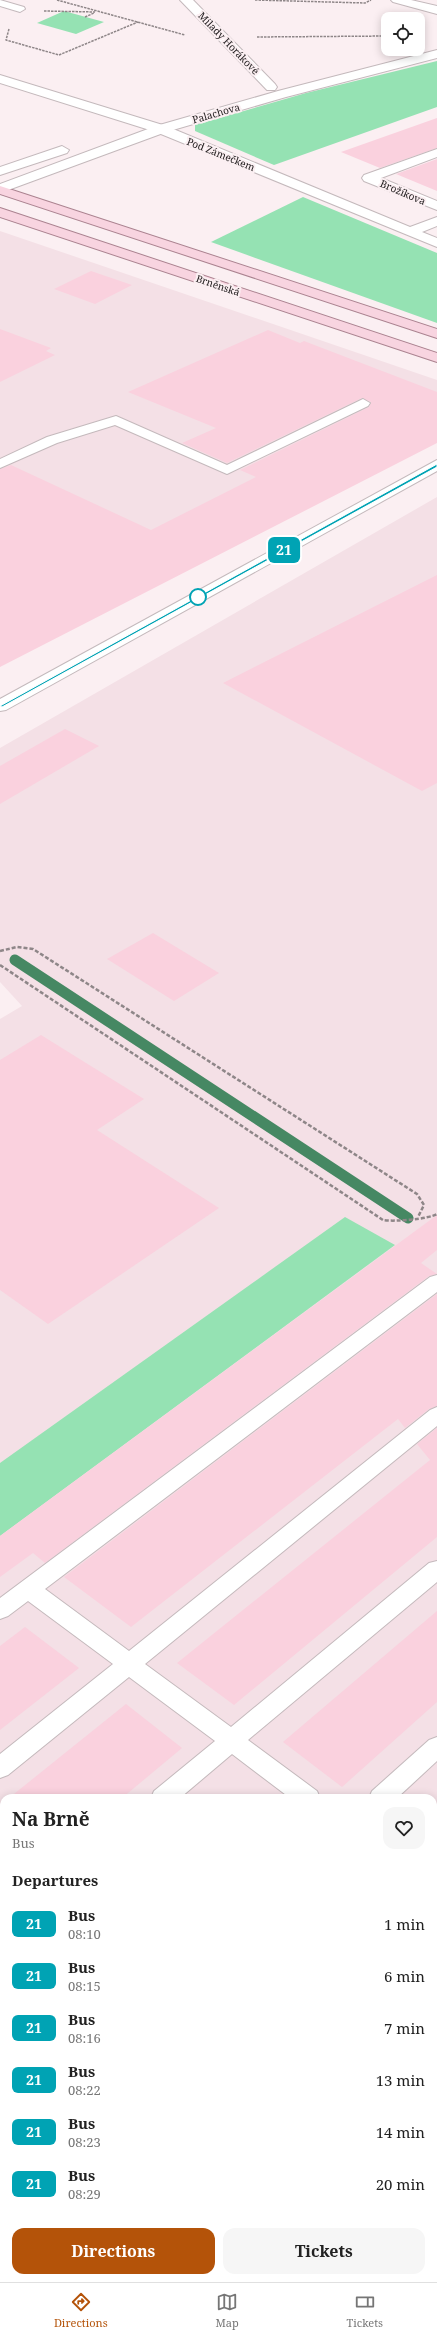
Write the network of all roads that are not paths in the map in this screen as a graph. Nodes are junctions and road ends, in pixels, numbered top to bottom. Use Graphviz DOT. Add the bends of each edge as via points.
graph roads {
  1 [pos="186,0"];
  2 [pos="397,0"];
  3 [pos="0,3"];
  4 [pos="20,9"];
  5 [pos="437,10"];
  6 [pos="437,54"];
  7 [pos="381,56"];
  8 [pos="0,79"];
  9 [pos="271,87"];
  10 [pos="142,122"];
  11 [pos="161,129"];
  12 [pos="118,130"];
  13 [pos="77,144"];
  14 [pos="437,153"];
  15 [pos="0,171"];
  16 [pos="0,189"];
  17 [pos="437,206"];
  18 [pos="0,212"];
  19 [pos="437,221"];
  20 [pos="411,231"];
  21 [pos="437,243"];
  22 [pos="437,334"];
  23 [pos="437,358"];
  24 [pos="363,402"];
  25 [pos="0,464"];
  26 [pos="437,465"];
  27 [pos="0,706"];
  28 [pos="437,1282"];
  29 [pos="437,1414"];
  30 [pos="437,1569"];
  31 [pos="29,1589"];
  32 [pos="0,1610"];
  33 [pos="129,1664"];
  34 [pos="232,1740"];
  35 [pos="437,1747"];
  36 [pos="0,1768"];
  37 [pos="168,1794"];
  38 [pos="303,1794"];
  39 [pos="384,1794"];
  1 -- 9 [label="street, Milady Horákové"];
  2 -- 5 [label="street"];
  3 -- 4 [label="lane"];
  6 -- 11 [label="street, Palachova" via="282,94"];
  7 -- 9 [label="street, Palachova"];
  8 -- 10 [label="street, Pod Zámečkem"];
  9 -- 10 [label="street, Palachova"];
  10 -- 11 [label="street, Pod Zámečkem"];
  10 -- 12 [label="street, Palachova"];
  11 -- 16 [label="street, Palachova"];
  11 -- 20 [label="street, Pod Zámečkem"];
  13 -- 15 [label="street"];
  14 -- 17 [label="street, Brožíkova" via="369,178"];
  16 -- 22 [label="main road, Brněnská"];
  18 -- 23 [label="main road, Brněnská"];
  19 -- 20 [label="street"];
  20 -- 21 [label="street, Pod Zámečkem"];
  24 -- 25 [label="lane" via="227,470 116,420 52,440"];
  26 -- 27 [label="street"];
  28 -- 31 [label="lane"];
  29 -- 33 [label="lane"];
  30 -- 34 [label="lane"];
  31 -- 32 [label="lane"];
  31 -- 33 [label="lane"];
  33 -- 34 [label="lane"];
  33 -- 36 [label="lane"];
  34 -- 37 [label="lane"];
  34 -- 38 [label="lane"];
  35 -- 39 [label="lane"];
}
